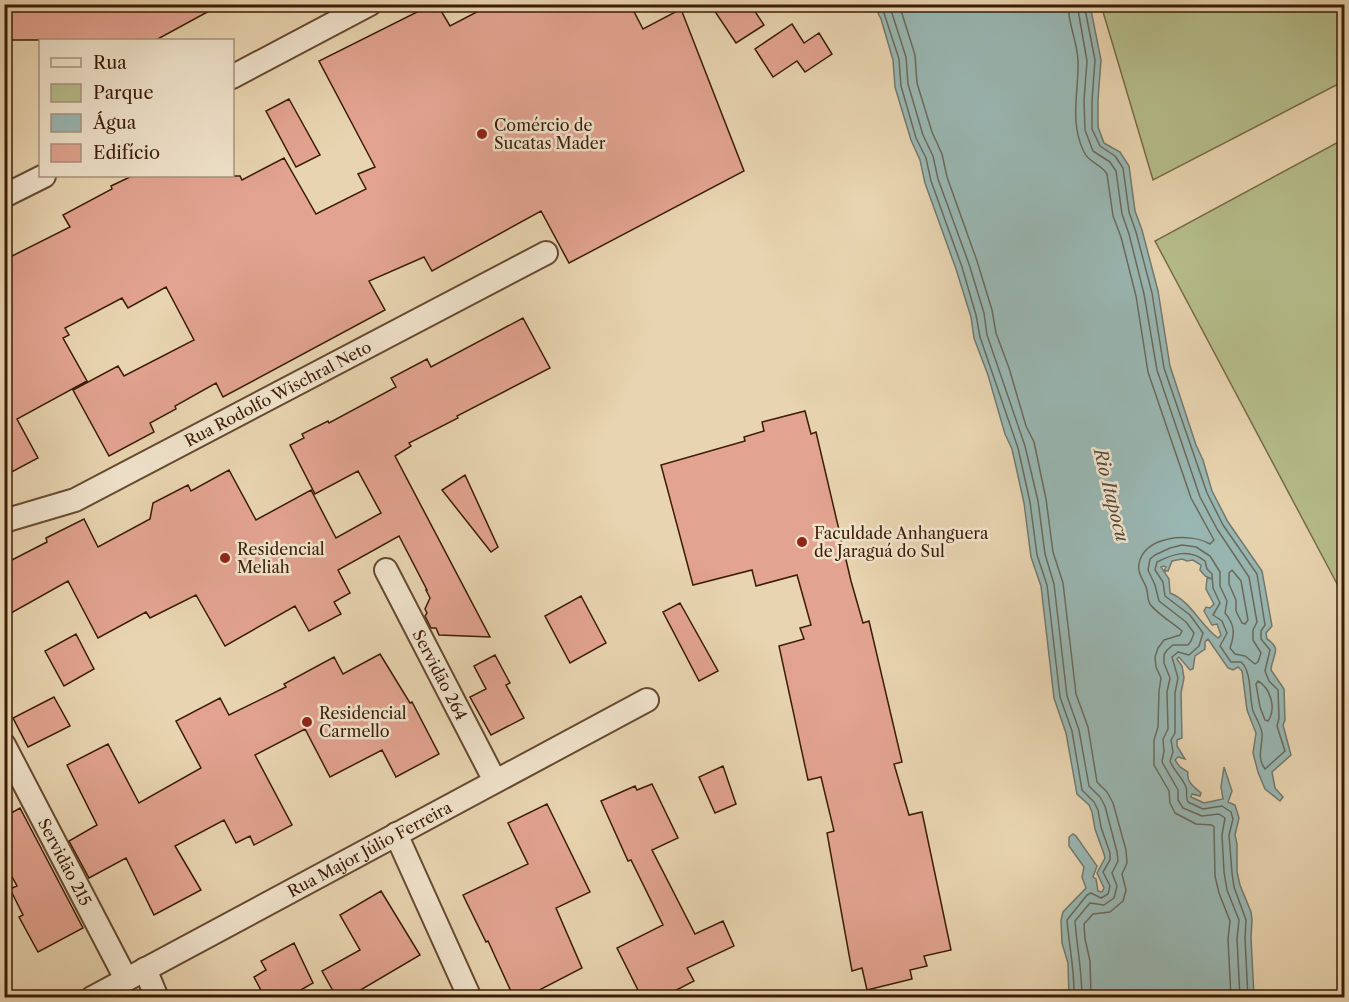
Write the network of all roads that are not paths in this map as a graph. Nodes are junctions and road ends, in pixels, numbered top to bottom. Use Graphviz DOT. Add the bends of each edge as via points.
graph roads {
  1 [pos="370,4"];
  2 [pos="234,76"];
  3 [pos="42,177"];
  4 [pos="4,196"];
  5 [pos="546,253"];
  6 [pos="4,521"];
  7 [pos="387,570"];
  8 [pos="647,700"];
  9 [pos="4,745"];
  10 [pos="495,781"];
  11 [pos="396,834"];
  12 [pos="135,974"];
  13 [pos="92,998"];
  14 [pos="157,998"];
  15 [pos="470,998"];
  1 -- 2 [label="street"];
  3 -- 4 [label="street"];
  5 -- 6 [label="street, Rua Rodolfo Wischral Neto" via="75,500"];
  7 -- 10 [label="street, Servidão 264"];
  8 -- 10 [label="street, Rua Major Júlio Ferreira"];
  9 -- 12 [label="street, Servidão 215"];
  10 -- 11 [label="street, Rua Major Júlio Ferreira"];
  11 -- 12 [label="street, Rua Major Júlio Ferreira"];
  11 -- 15 [label="street"];
  12 -- 13 [label="street, Rua Major Júlio Ferreira"];
  12 -- 14 [label="street, Servidão 215"];
}
